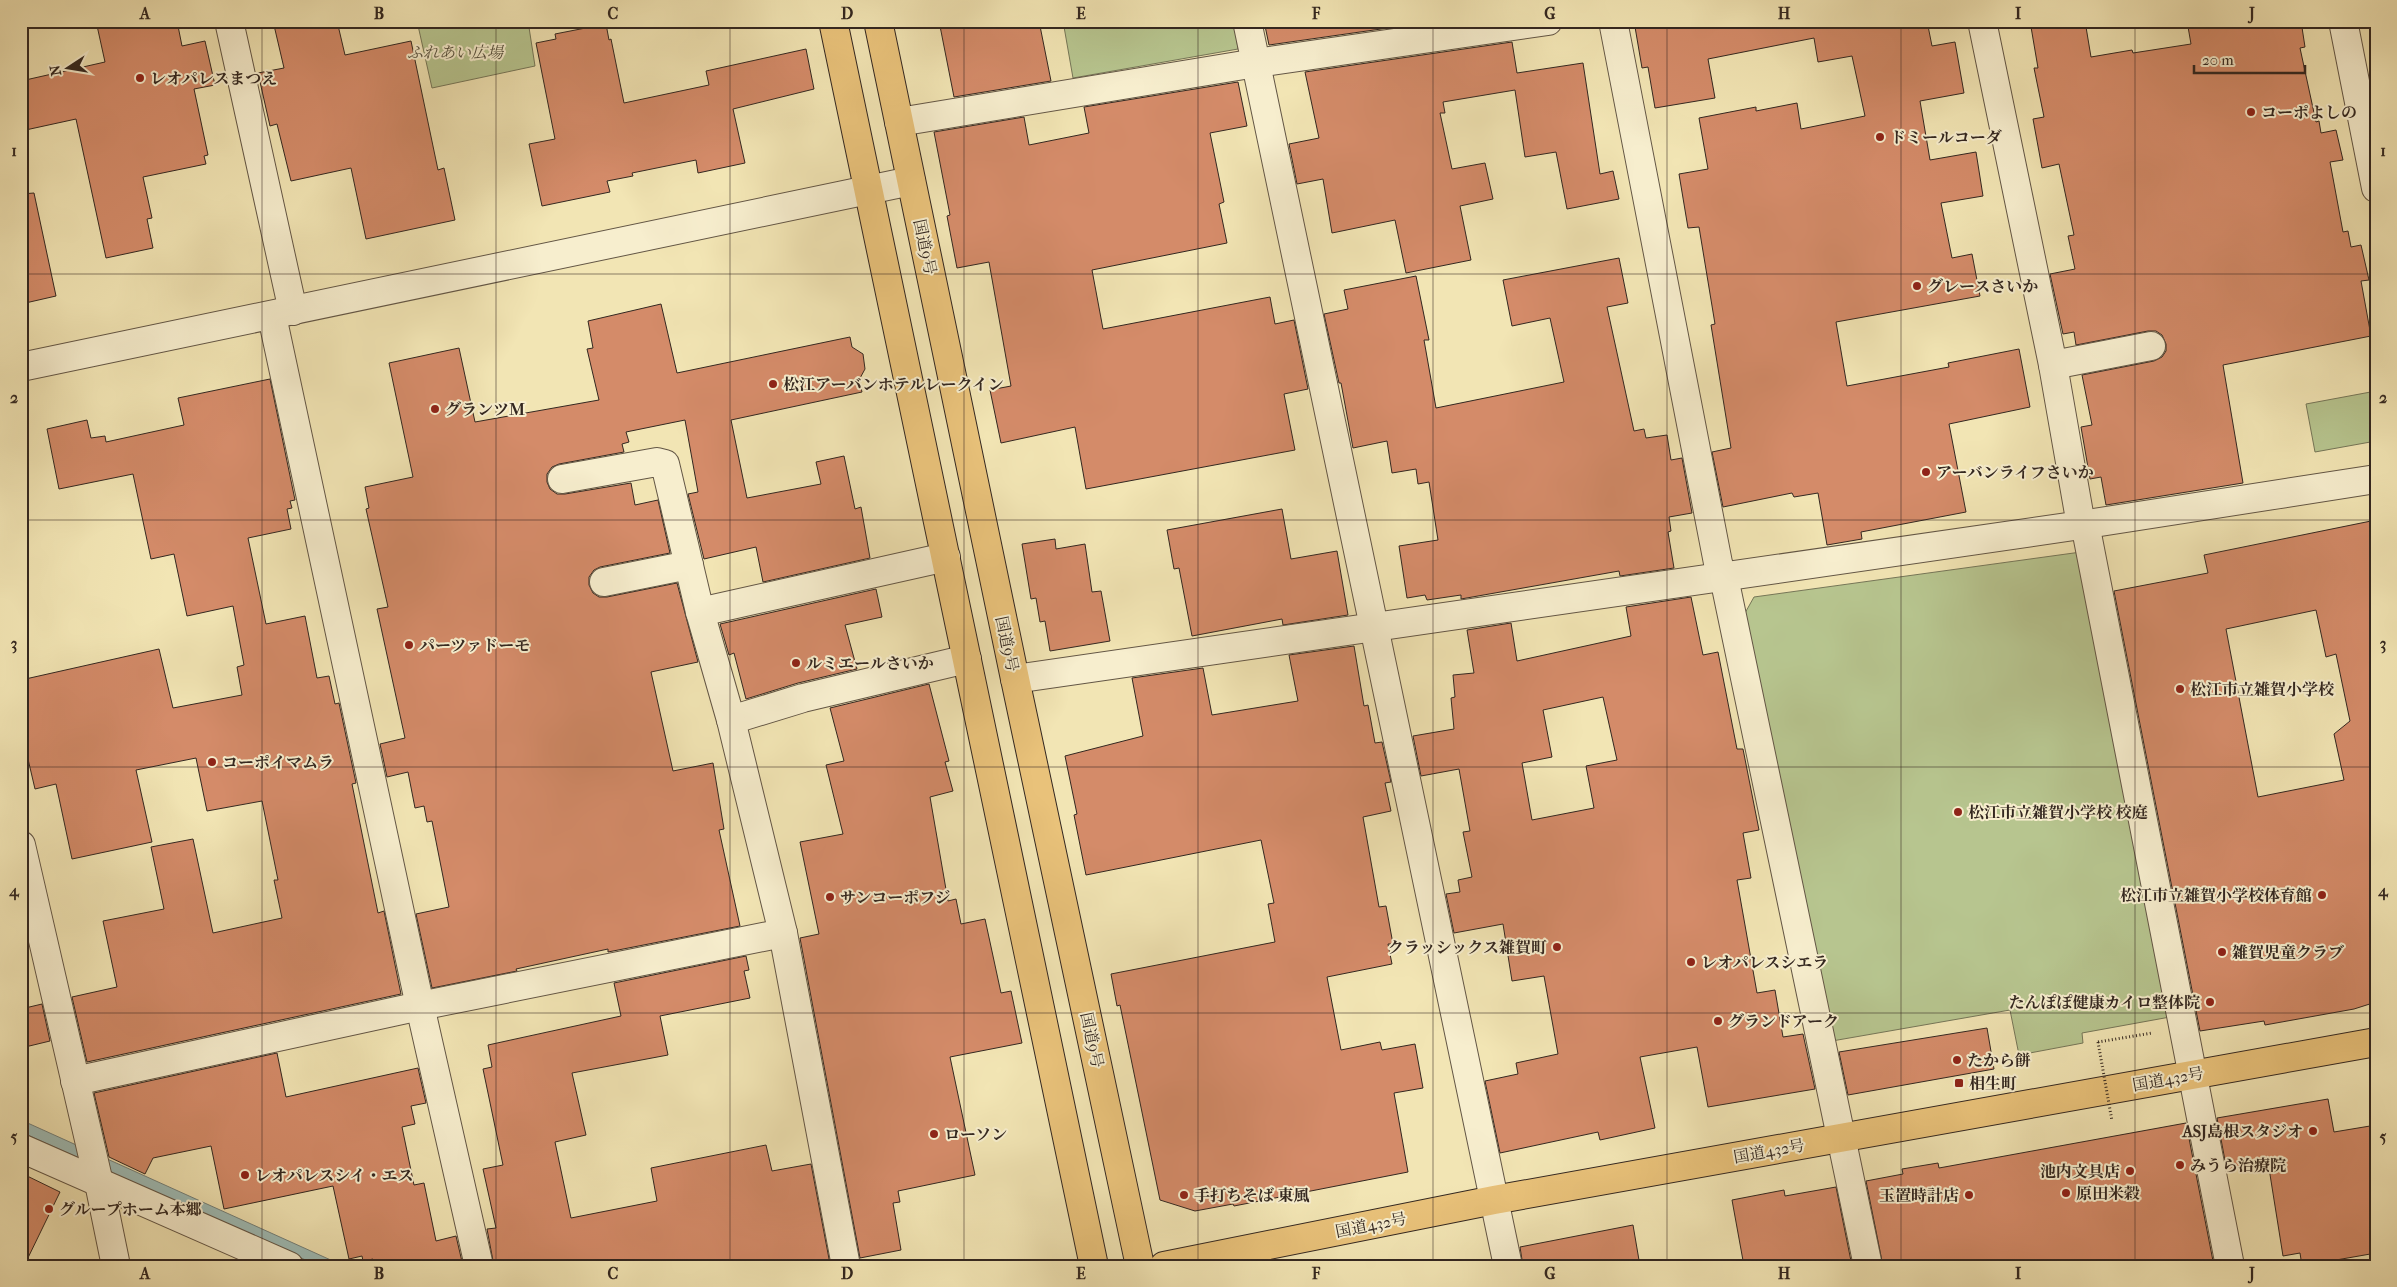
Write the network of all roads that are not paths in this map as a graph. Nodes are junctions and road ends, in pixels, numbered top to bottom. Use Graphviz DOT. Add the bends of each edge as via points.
graph roads {
  1 [pos="229,21"];
  2 [pos="833,21"];
  3 [pos="878,21"];
  4 [pos="1247,21"];
  5 [pos="1548,21"];
  6 [pos="1613,21"];
  7 [pos="1982,21"];
  8 [pos="2343,21"];
  9 [pos="1256,63"];
  10 [pos="899,122"];
  11 [pos="911,181"];
  12 [pos="2376,188"];
  13 [pos="868,190"];
  14 [pos="283,313"];
  15 [pos="2151,346"];
  16 [pos="2052,365"];
  17 [pos="21,367"];
  18 [pos="562,479"];
  19 [pos="2376,479"];
  20 [pos="2081,525"];
  21 [pos="946,557"];
  22 [pos="689,564"];
  23 [pos="1721,576"];
  24 [pos="604,582"];
  25 [pos="700,612"];
  26 [pos="1374,626"];
  27 [pos="967,659"];
  28 [pos="1015,679"];
  29 [pos="731,720"];
  30 [pos="21,845"];
  31 [pos="783,933"];
  32 [pos="420,1006"];
  33 [pos="2376,1042"];
  34 [pos="2192,1074"];
  35 [pos="75,1081"];
  36 [pos="1842,1138"];
  37 [pos="21,1148"];
  38 [pos="99,1183"];
  39 [pos="1494,1200"];
  40 [pos="116,1266"];
  41 [pos="289,1266"];
  42 [pos="479,1266"];
  43 [pos="846,1266"];
  44 [pos="1094,1266"];
  45 [pos="1140,1266"];
  46 [pos="1164,1266"];
  47 [pos="1508,1266"];
  48 [pos="1868,1266"];
  49 [pos="2230,1266"];
  1 -- 14 [label="street"];
  2 -- 13 [label="highway"];
  3 -- 10 [label="highway, 国道9号"];
  4 -- 9 [label="street"];
  5 -- 9 [label="street"];
  6 -- 23 [label="street"];
  7 -- 16 [label="street"];
  8 -- 12 [label="street"];
  9 -- 10 [label="street"];
  9 -- 26 [label="street"];
  10 -- 11 [label="highway, 国道9号"];
  11 -- 13 [label="street"];
  11 -- 28 [label="highway, 国道9号"];
  13 -- 14 [label="street"];
  13 -- 21 [label="highway"];
  14 -- 17 [label="street"];
  14 -- 32 [label="street"];
  15 -- 16 [label="street"];
  16 -- 20 [label="street"];
  18 -- 22 [label="street" via="657,462 665,464"];
  19 -- 20 [label="street"];
  20 -- 23 [label="street"];
  20 -- 34 [label="street" via="2087,534"];
  21 -- 25 [label="street"];
  21 -- 27 [label="highway"];
  22 -- 24 [label="street"];
  22 -- 25 [label="street"];
  23 -- 26 [label="street"];
  23 -- 36 [label="street"];
  25 -- 29 [label="street"];
  26 -- 28 [label="street"];
  26 -- 39 [label="street"];
  27 -- 29 [label="street" via="803,698"];
  27 -- 44 [label="highway"];
  28 -- 45 [label="highway, 国道9号"];
  29 -- 31 [label="street"];
  30 -- 35 [label="street"];
  31 -- 32 [label="street"];
  31 -- 43 [label="street"];
  32 -- 35 [label="street"];
  32 -- 42 [label="street"];
  33 -- 34 [label="highway, 国道432号"];
  34 -- 36 [label="highway, 国道432号"];
  34 -- 49 [label="street"];
  35 -- 38 [label="street"];
  36 -- 39 [label="highway, 国道432号"];
  36 -- 48 [label="street"];
  37 -- 38 [label="street"];
  38 -- 40 [label="street"];
  38 -- 41 [label="street"];
  39 -- 46 [label="highway, 国道432号"];
  39 -- 47 [label="street"];
}
